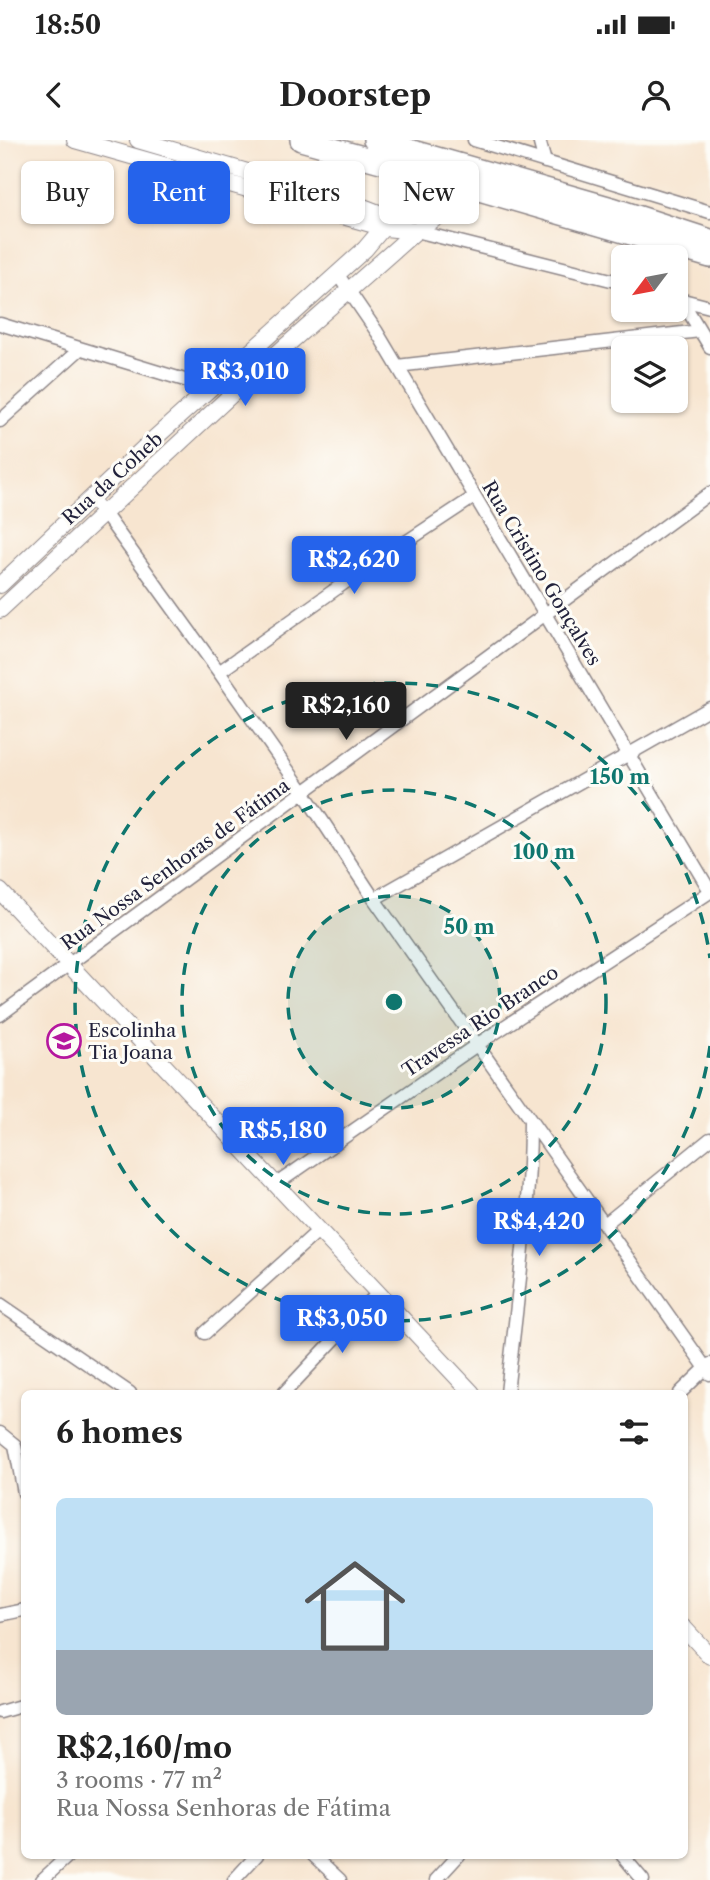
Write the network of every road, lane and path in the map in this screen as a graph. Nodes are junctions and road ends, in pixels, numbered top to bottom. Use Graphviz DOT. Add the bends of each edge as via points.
graph roads {
  1 [pos="75,140"];
  2 [pos="138,140"];
  3 [pos="300,140"];
  4 [pos="374,140"];
  5 [pos="474,140"];
  6 [pos="520,140"];
  7 [pos="539,140"];
  8 [pos="511,153"];
  9 [pos="380,161"];
  10 [pos="545,162"];
  11 [pos="479,190"];
  12 [pos="710,212"];
  13 [pos="379,218"];
  14 [pos="379,220"];
  15 [pos="388,224"];
  16 [pos="392,224"];
  17 [pos="427,224"];
  18 [pos="416,231"];
  19 [pos="710,240"];
  20 [pos="710,257"];
  21 [pos="338,275"];
  22 [pos="611,280"];
  23 [pos="350,289"];
  24 [pos="688,302"];
  25 [pos="710,307"];
  26 [pos="688,314"];
  27 [pos="0,324"];
  28 [pos="700,331"];
  29 [pos="710,347"];
  30 [pos="80,349"];
  31 [pos="397,366"];
  32 [pos="211,388"];
  33 [pos="0,421"];
  34 [pos="710,494"];
  35 [pos="474,497"];
  36 [pos="91,499"];
  37 [pos="104,513"];
  38 [pos="0,585"];
  39 [pos="0,610"];
  40 [pos="544,615"];
  41 [pos="219,672"];
  42 [pos="710,708"];
  43 [pos="628,754"];
  44 [pos="304,793"];
  45 [pos="0,878"];
  46 [pos="0,891"];
  47 [pos="710,892"];
  48 [pos="374,899"];
  49 [pos="70,965"];
  50 [pos="0,1015"];
  51 [pos="478,1044"];
  52 [pos="530,1120"];
  53 [pos="710,1139"];
  54 [pos="275,1185"];
  55 [pos="605,1224"];
  56 [pos="318,1231"];
  57 [pos="377,1294"];
  58 [pos="0,1304"];
  59 [pos="205,1333"];
  60 [pos="709,1369"];
  61 [pos="126,1390"];
  62 [pos="287,1390"];
  63 [pos="469,1390"];
  64 [pos="507,1390"];
  65 [pos="684,1390"];
  66 [pos="0,1433"];
  67 [pos="21,1474"];
  68 [pos="21,1611"];
  69 [pos="0,1615"];
  70 [pos="688,1631"];
  71 [pos="707,1647"];
  72 [pos="21,1706"];
  73 [pos="0,1712"];
  74 [pos="65,1859"];
  75 [pos="253,1859"];
  76 [pos="317,1859"];
  77 [pos="455,1859"];
  78 [pos="625,1859"];
  79 [pos="42,1880"];
  80 [pos="234,1880"];
  81 [pos="340,1880"];
  82 [pos="436,1880"];
  83 [pos="643,1880"];
  1 -- 14 [label="street"];
  2 -- 13 [label="street" via="350,202"];
  3 -- 9 [label="highway"];
  4 -- 19 [label="highway"];
  5 -- 8 [label="street"];
  6 -- 8 [label="street"];
  7 -- 10 [label="street"];
  8 -- 10 [label="street"];
  10 -- 12 [label="street"];
  11 -- 20 [label="highway"];
  15 -- 21 [label="street, Rua da Coheb"];
  16 -- 18 [label="street"];
  17 -- 18 [label="street, Rua da Coheb"];
  18 -- 22 [label="street"];
  18 -- 23 [label="street, Rua da Coheb"];
  21 -- 23 [label="street, Rua Cristino Gonçalves"];
  21 -- 32 [label="street, Rua da Coheb"];
  23 -- 31 [label="street, Rua Cristino Gonçalves"];
  23 -- 37 [label="street, Rua da Coheb"];
  24 -- 25 [label="street"];
  26 -- 28 [label="street"];
  27 -- 30 [label="street"];
  28 -- 29 [label="street"];
  28 -- 31 [label="street"];
  30 -- 32 [label="street"];
  30 -- 33 [label="street"];
  31 -- 35 [label="street, Rua Cristino Gonçalves"];
  32 -- 36 [label="street, Rua da Coheb"];
  34 -- 40 [label="street, Rua Nossa Senhoras de Fátima"];
  35 -- 40 [label="street, Rua Cristino Gonçalves"];
  35 -- 41 [label="street"];
  36 -- 37 [label="street"];
  36 -- 38 [label="street, Rua da Coheb"];
  37 -- 39 [label="street, Rua da Coheb"];
  37 -- 41 [label="street"];
  40 -- 43 [label="street, Rua Cristino Gonçalves"];
  40 -- 44 [label="street, Rua Nossa Senhoras de Fátima"];
  41 -- 44 [label="street"];
  42 -- 43 [label="street"];
  43 -- 47 [label="street, Rua Cristino Gonçalves"];
  43 -- 48 [label="street"];
  44 -- 48 [label="street"];
  44 -- 49 [label="street, Rua Nossa Senhoras de Fátima"];
  45 -- 49 [label="street"];
  46 -- 49 [label="street"];
  47 -- 51 [label="street, Travessa Rio Branco"];
  48 -- 51 [label="street"];
  49 -- 50 [label="street, Rua Nossa Senhoras de Fátima"];
  49 -- 54 [label="street"];
  51 -- 52 [label="street"];
  51 -- 54 [label="street, Travessa Rio Branco"];
  52 -- 55 [label="street"];
  52 -- 64 [label="street" via="523,1255"];
  53 -- 55 [label="street"];
  54 -- 56 [label="street"];
  55 -- 60 [label="street"];
  56 -- 57 [label="street"];
  56 -- 59 [label="street"];
  57 -- 62 [label="street"];
  57 -- 63 [label="street"];
  58 -- 61 [label="street"];
  60 -- 65 [label="street"];
  66 -- 67 [label="street" via="12,1441"];
  68 -- 69 [label="street"];
  70 -- 71 [label="street"];
  72 -- 73 [label="street"];
  74 -- 79 [label="street"];
  75 -- 80 [label="street"];
  76 -- 81 [label="street"];
  77 -- 82 [label="street"];
  78 -- 83 [label="street"];
}
